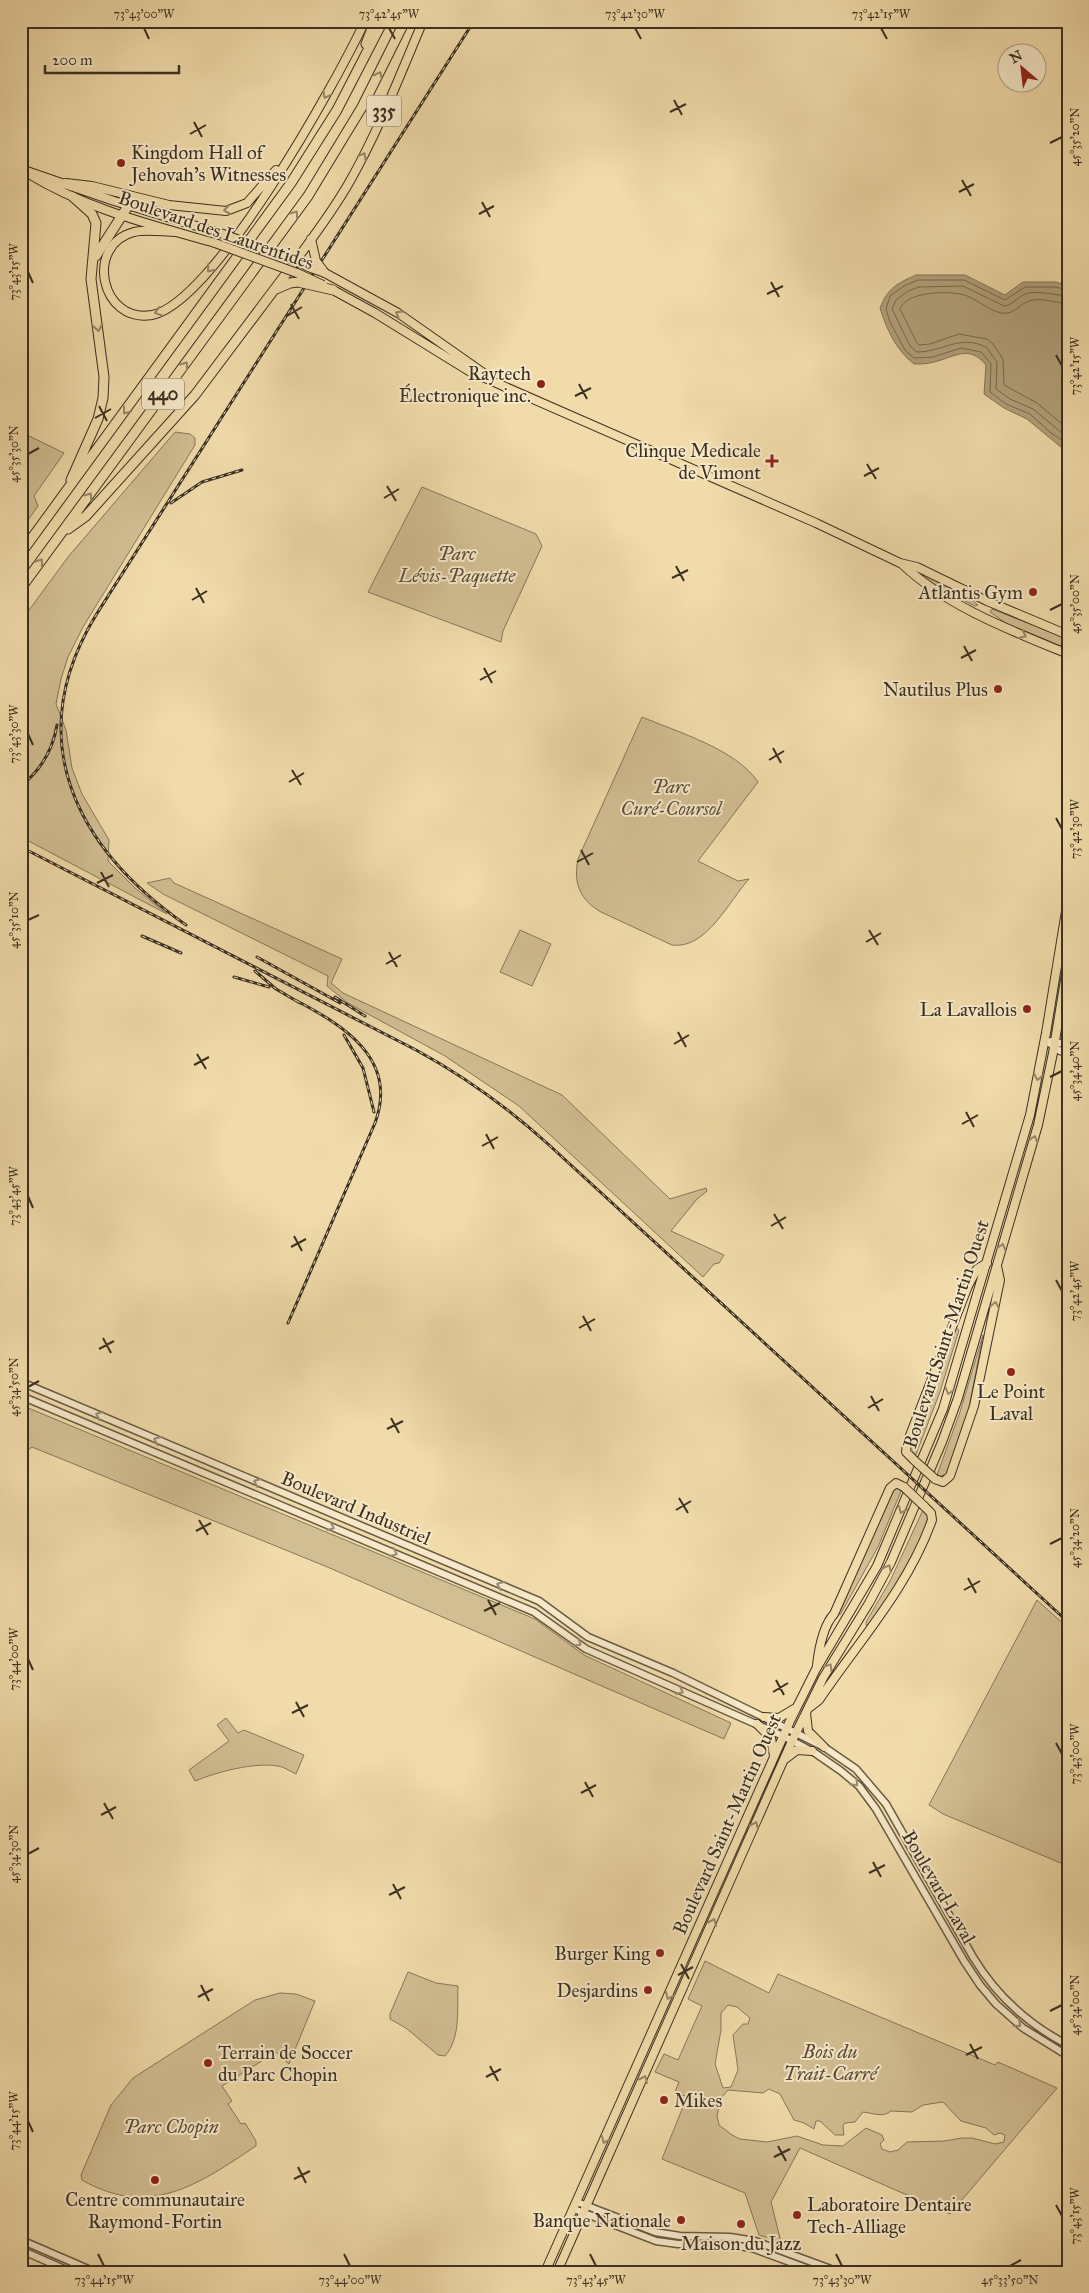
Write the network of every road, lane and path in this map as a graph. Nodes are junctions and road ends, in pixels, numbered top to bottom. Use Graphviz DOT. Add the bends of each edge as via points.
graph roads {
  1 [pos="365,21"];
  2 [pos="375,21"];
  3 [pos="383,21"];
  4 [pos="405,21"];
  5 [pos="423,21"];
  6 [pos="346,93"];
  7 [pos="295,148"];
  8 [pos="21,169"];
  9 [pos="66,183"];
  10 [pos="73,197"];
  11 [pos="128,206"];
  12 [pos="122,216"];
  13 [pos="176,232"];
  14 [pos="311,239"];
  15 [pos="93,261"];
  16 [pos="296,261"];
  17 [pos="289,270"];
  18 [pos="325,273"];
  19 [pos="283,282"];
  20 [pos="333,290"];
  21 [pos="502,386"];
  22 [pos="64,495"];
  23 [pos="60,536"];
  24 [pos="21,553"];
  25 [pos="900,563"];
  26 [pos="21,588"];
  27 [pos="1068,635"];
  28 [pos="1068,654"];
  29 [pos="1068,900"];
  30 [pos="1068,962"];
  31 [pos="1045,1040"];
  32 [pos="1054,1045"];
  33 [pos="1068,1045"];
  34 [pos="1068,1053"];
  35 [pos="987,1263"];
  36 [pos="997,1265"];
  37 [pos="21,1382"];
  38 [pos="21,1396"];
  39 [pos="834,1614"];
  40 [pos="846,1620"];
  41 [pos="856,1623"];
  42 [pos="870,1627"];
  43 [pos="816,1669"];
  44 [pos="672,1674"];
  45 [pos="661,1681"];
  46 [pos="796,1708"];
  47 [pos="806,1710"];
  48 [pos="764,1717"];
  49 [pos="757,1724"];
  50 [pos="785,1732"];
  51 [pos="796,1732"];
  52 [pos="792,1741"];
  53 [pos="824,1746"];
  54 [pos="812,1751"];
  55 [pos="774,1757"];
  56 [pos="784,1760"];
  57 [pos="1068,2045"];
  58 [pos="1068,2056"];
  59 [pos="576,2205"];
  60 [pos="585,2209"];
  61 [pos="21,2240"];
  62 [pos="21,2250"];
  63 [pos="71,2272"];
  64 [pos="95,2272"];
  65 [pos="545,2272"];
  66 [pos="556,2272"];
  67 [pos="817,2272"];
  68 [pos="839,2272"];
  1 -- 7 [label="main road, one-way"];
  2 -- 6 [label="highway"];
  3 -- 6 [label="highway, 440"];
  23 -- 4 [label="highway, 440, one-way" via="312,190 365,102"];
  14 -- 5 [label="main road, 335, one-way" via="340,198 366,151"];
  6 -- 22 [label="highway, 440, one-way" via="273,210"];
  7 -- 9 [label="main road, one-way" via="250,200 226,212"];
  7 -- 13 [label="main road, one-way" via="259,203 188,294 170,308 151,315 122,308 111,298 104,283 104,266 110,250 119,240 134,232"];
  8 -- 9 [label="main road, Boulevard des Laurentides"];
  8 -- 10 [label="main road, Boulevard des Laurentides"];
  9 -- 11 [label="main road, Boulevard des Laurentides"];
  10 -- 12 [label="main road, Boulevard des Laurentides"];
  10 -- 15 [label="highway" via="92,214 96,223"];
  11 -- 12 [label="highway"];
  11 -- 16 [label="main road, Boulevard des Laurentides, bridge" via="223,234"];
  12 -- 13 [label="main road, Boulevard des Laurentides"];
  12 -- 15 [label="highway"];
  13 -- 17 [label="main road, Boulevard des Laurentides, bridge"];
  14 -- 16 [label="main road"];
  14 -- 18 [label="main road, bridge" via="314,257"];
  15 -- 22 [label="highway, one-way" via="91,279 104,372 103,398 93,434"];
  16 -- 17 [label="main road, bridge"];
  16 -- 18 [label="main road, Boulevard des Laurentides, bridge"];
  17 -- 19 [label="highway"];
  17 -- 20 [label="main road, Boulevard des Laurentides, bridge"];
  21 -- 18 [label="main road, Boulevard des Laurentides, one-way" via="405,318"];
  19 -- 20 [label="highway, bridge"];
  19 -- 23 [label="highway" via="180,413 86,516"];
  20 -- 21 [label="main road, Boulevard des Laurentides" via="466,370"];
  21 -- 25 [label="main road, Boulevard des Laurentides"];
  22 -- 24 [label="highway, 440"];
  26 -- 23 [label="highway, 440, one-way"];
  25 -- 27 [label="main road, Boulevard des Laurentides" via="917,567"];
  25 -- 28 [label="main road, Boulevard des Laurentides, one-way" via="915,576 980,615"];
  29 -- 31 [label="main road, Boulevard Saint-Martin Ouest"];
  30 -- 32 [label="main road, Boulevard Saint-Martin Ouest"];
  31 -- 32 [label="street"];
  31 -- 35 [label="main road, Boulevard Saint-Martin Ouest, one-way" via="1030,1115"];
  32 -- 33 [label="street"];
  32 -- 34 [label="street"];
  36 -- 32 [label="main road, Boulevard Saint-Martin Ouest, one-way" via="1037,1130"];
  35 -- 36 [label="main road, one-way, bridge" via="972,1278 906,1448 915,1461 941,1482 948,1479 975,1401 1000,1280"];
  35 -- 40 [label="main road, Boulevard Saint-Martin Ouest, one-way" via="936,1430 885,1550"];
  41 -- 36 [label="main road, Boulevard Saint-Martin Ouest, one-way" via="896,1551 942,1442"];
  44 -- 37 [label="street, Boulevard Industriel, one-way" via="588,1637 540,1601"];
  38 -- 45 [label="street, Boulevard Industriel, one-way" via="534,1612 583,1647"];
  39 -- 40 [label="main road" via="837,1619"];
  39 -- 42 [label="main road, bridge" via="890,1488 896,1483 932,1516 929,1529 898,1588"];
  39 -- 43 [label="main road" via="819,1650"];
  40 -- 43 [label="main road, Boulevard Saint-Martin Ouest"];
  41 -- 42 [label="main road"];
  47 -- 41 [label="main road, Boulevard Saint-Martin Ouest, one-way"];
  42 -- 47 [label="main road" via="819,1700"];
  43 -- 46 [label="main road, Boulevard Saint-Martin Ouest"];
  44 -- 45 [label="street" via="671,1680"];
  44 -- 48 [label="street, Boulevard Industriel"];
  45 -- 49 [label="street, Boulevard Industriel, one-way"];
  46 -- 48 [label="main road" via="780,1718"];
  46 -- 50 [label="main road, Boulevard Saint-Martin Ouest"];
  47 -- 51 [label="main road, Boulevard Saint-Martin Ouest"];
  47 -- 53 [label="main road" via="808,1730"];
  48 -- 50 [label="street, Boulevard Industriel"];
  49 -- 50 [label="street, Boulevard Industriel"];
  49 -- 55 [label="main road" via="771,1738"];
  50 -- 51 [label="street, Boulevard Industriel"];
  50 -- 52 [label="street, Boulevard Laval"];
  50 -- 55 [label="main road, Boulevard Saint-Martin Ouest"];
  51 -- 52 [label="main road, Boulevard Saint-Martin Ouest"];
  51 -- 53 [label="street, Boulevard Laval"];
  52 -- 54 [label="street, Boulevard Laval"];
  52 -- 56 [label="main road, Boulevard Saint-Martin Ouest"];
  53 -- 57 [label="street, Boulevard Laval" via="859,1772 882,1798 973,1957 991,1982 1024,2016"];
  54 -- 56 [label="main road" via="797,1750"];
  54 -- 58 [label="street, Boulevard Laval, one-way" via="845,1774 870,1800 964,1961 990,1997 1028,2032"];
  55 -- 59 [label="main road, Boulevard Saint-Martin Ouest, one-way"];
  60 -- 56 [label="main road, Boulevard Saint-Martin Ouest, one-way"];
  59 -- 60 [label="street"];
  59 -- 65 [label="main road, Boulevard Saint-Martin Ouest"];
  60 -- 66 [label="main road, Boulevard Saint-Martin Ouest"];
  60 -- 67 [label="street" via="659,2241 752,2248"];
  60 -- 68 [label="street" via="664,2234 730,2237 764,2243"];
  61 -- 64 [label="street"];
  62 -- 63 [label="street"];
}
